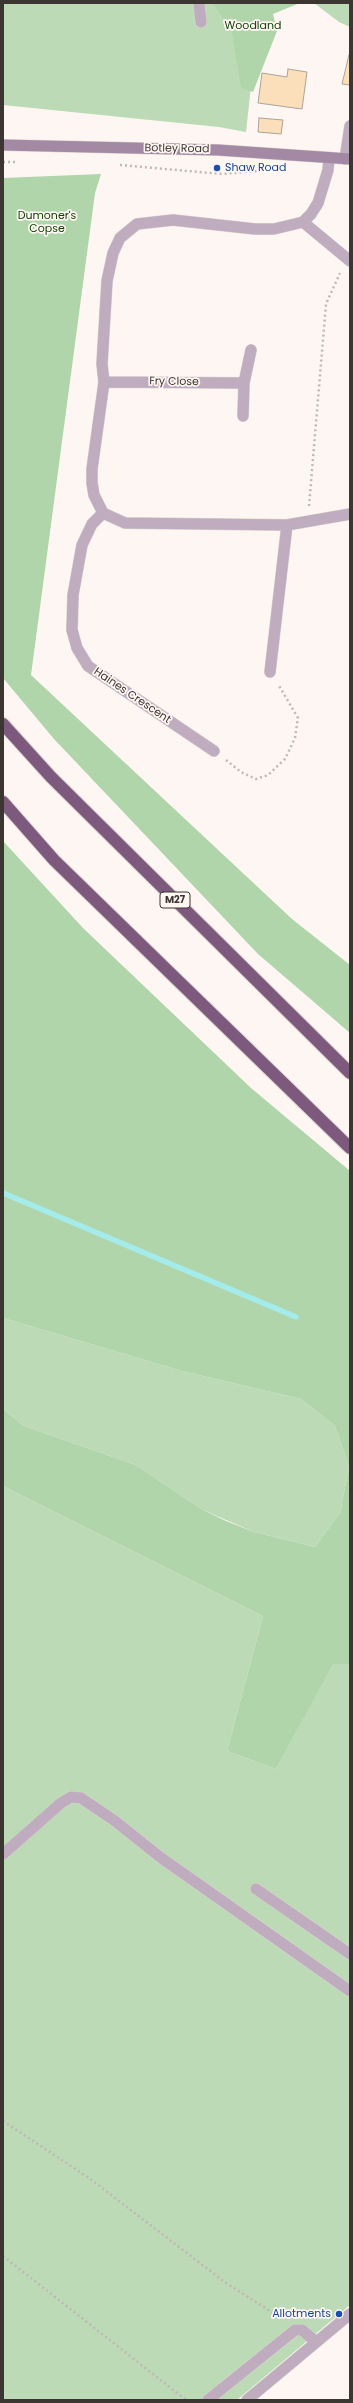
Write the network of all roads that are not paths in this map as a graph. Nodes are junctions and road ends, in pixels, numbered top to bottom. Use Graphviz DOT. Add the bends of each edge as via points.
graph roads {
  1 [pos="199,3"];
  2 [pos="201,22"];
  3 [pos="350,126"];
  4 [pos="3,145"];
  5 [pos="329,158"];
  6 [pos="348,159"];
  7 [pos="303,222"];
  8 [pos="348,260"];
  9 [pos="250,350"];
  10 [pos="104,382"];
  11 [pos="244,383"];
  12 [pos="243,416"];
  13 [pos="103,513"];
  14 [pos="350,514"];
  15 [pos="287,525"];
  16 [pos="270,672"];
  17 [pos="3,724"];
  18 [pos="214,751"];
  19 [pos="3,802"];
  20 [pos="350,1073"];
  21 [pos="350,1148"];
  22 [pos="3,1854"];
  23 [pos="256,1889"];
  24 [pos="350,1954"];
  25 [pos="350,1991"];
  26 [pos="350,2314"];
  27 [pos="316,2341"];
  28 [pos="208,2400"];
  29 [pos="247,2400"];
  1 -- 2 [label="street"];
  3 -- 6 [label="street"];
  4 -- 5 [label="main road, Botley Road" via="218,150"];
  5 -- 6 [label="main road, Botley Road"];
  5 -- 7 [label="street" via="318,203"];
  7 -- 8 [label="street"];
  7 -- 10 [label="street" via="274,229 255,229 173,220 137,224 130,228 120,238 113,253 107,281 102,364"];
  9 -- 11 [label="street"];
  10 -- 11 [label="street, Fry Close"];
  10 -- 13 [label="street" via="92,469 94,495"];
  11 -- 12 [label="street"];
  13 -- 15 [label="street" via="125,523 143,525"];
  13 -- 18 [label="street, Haines Crescent" via="92,524 82,545 73,594 72,630 77,648 88,666"];
  14 -- 15 [label="street"];
  15 -- 16 [label="street"];
  17 -- 20 [label="highway, M27" via="51,778"];
  19 -- 21 [label="highway" via="54,860"];
  22 -- 25 [label="street" via="61,1803 71,1797 81,1798"];
  23 -- 24 [label="street"];
  26 -- 27 [label="street"];
  27 -- 28 [label="street" via="302,2330 295,2330"];
  27 -- 29 [label="street"];
}
